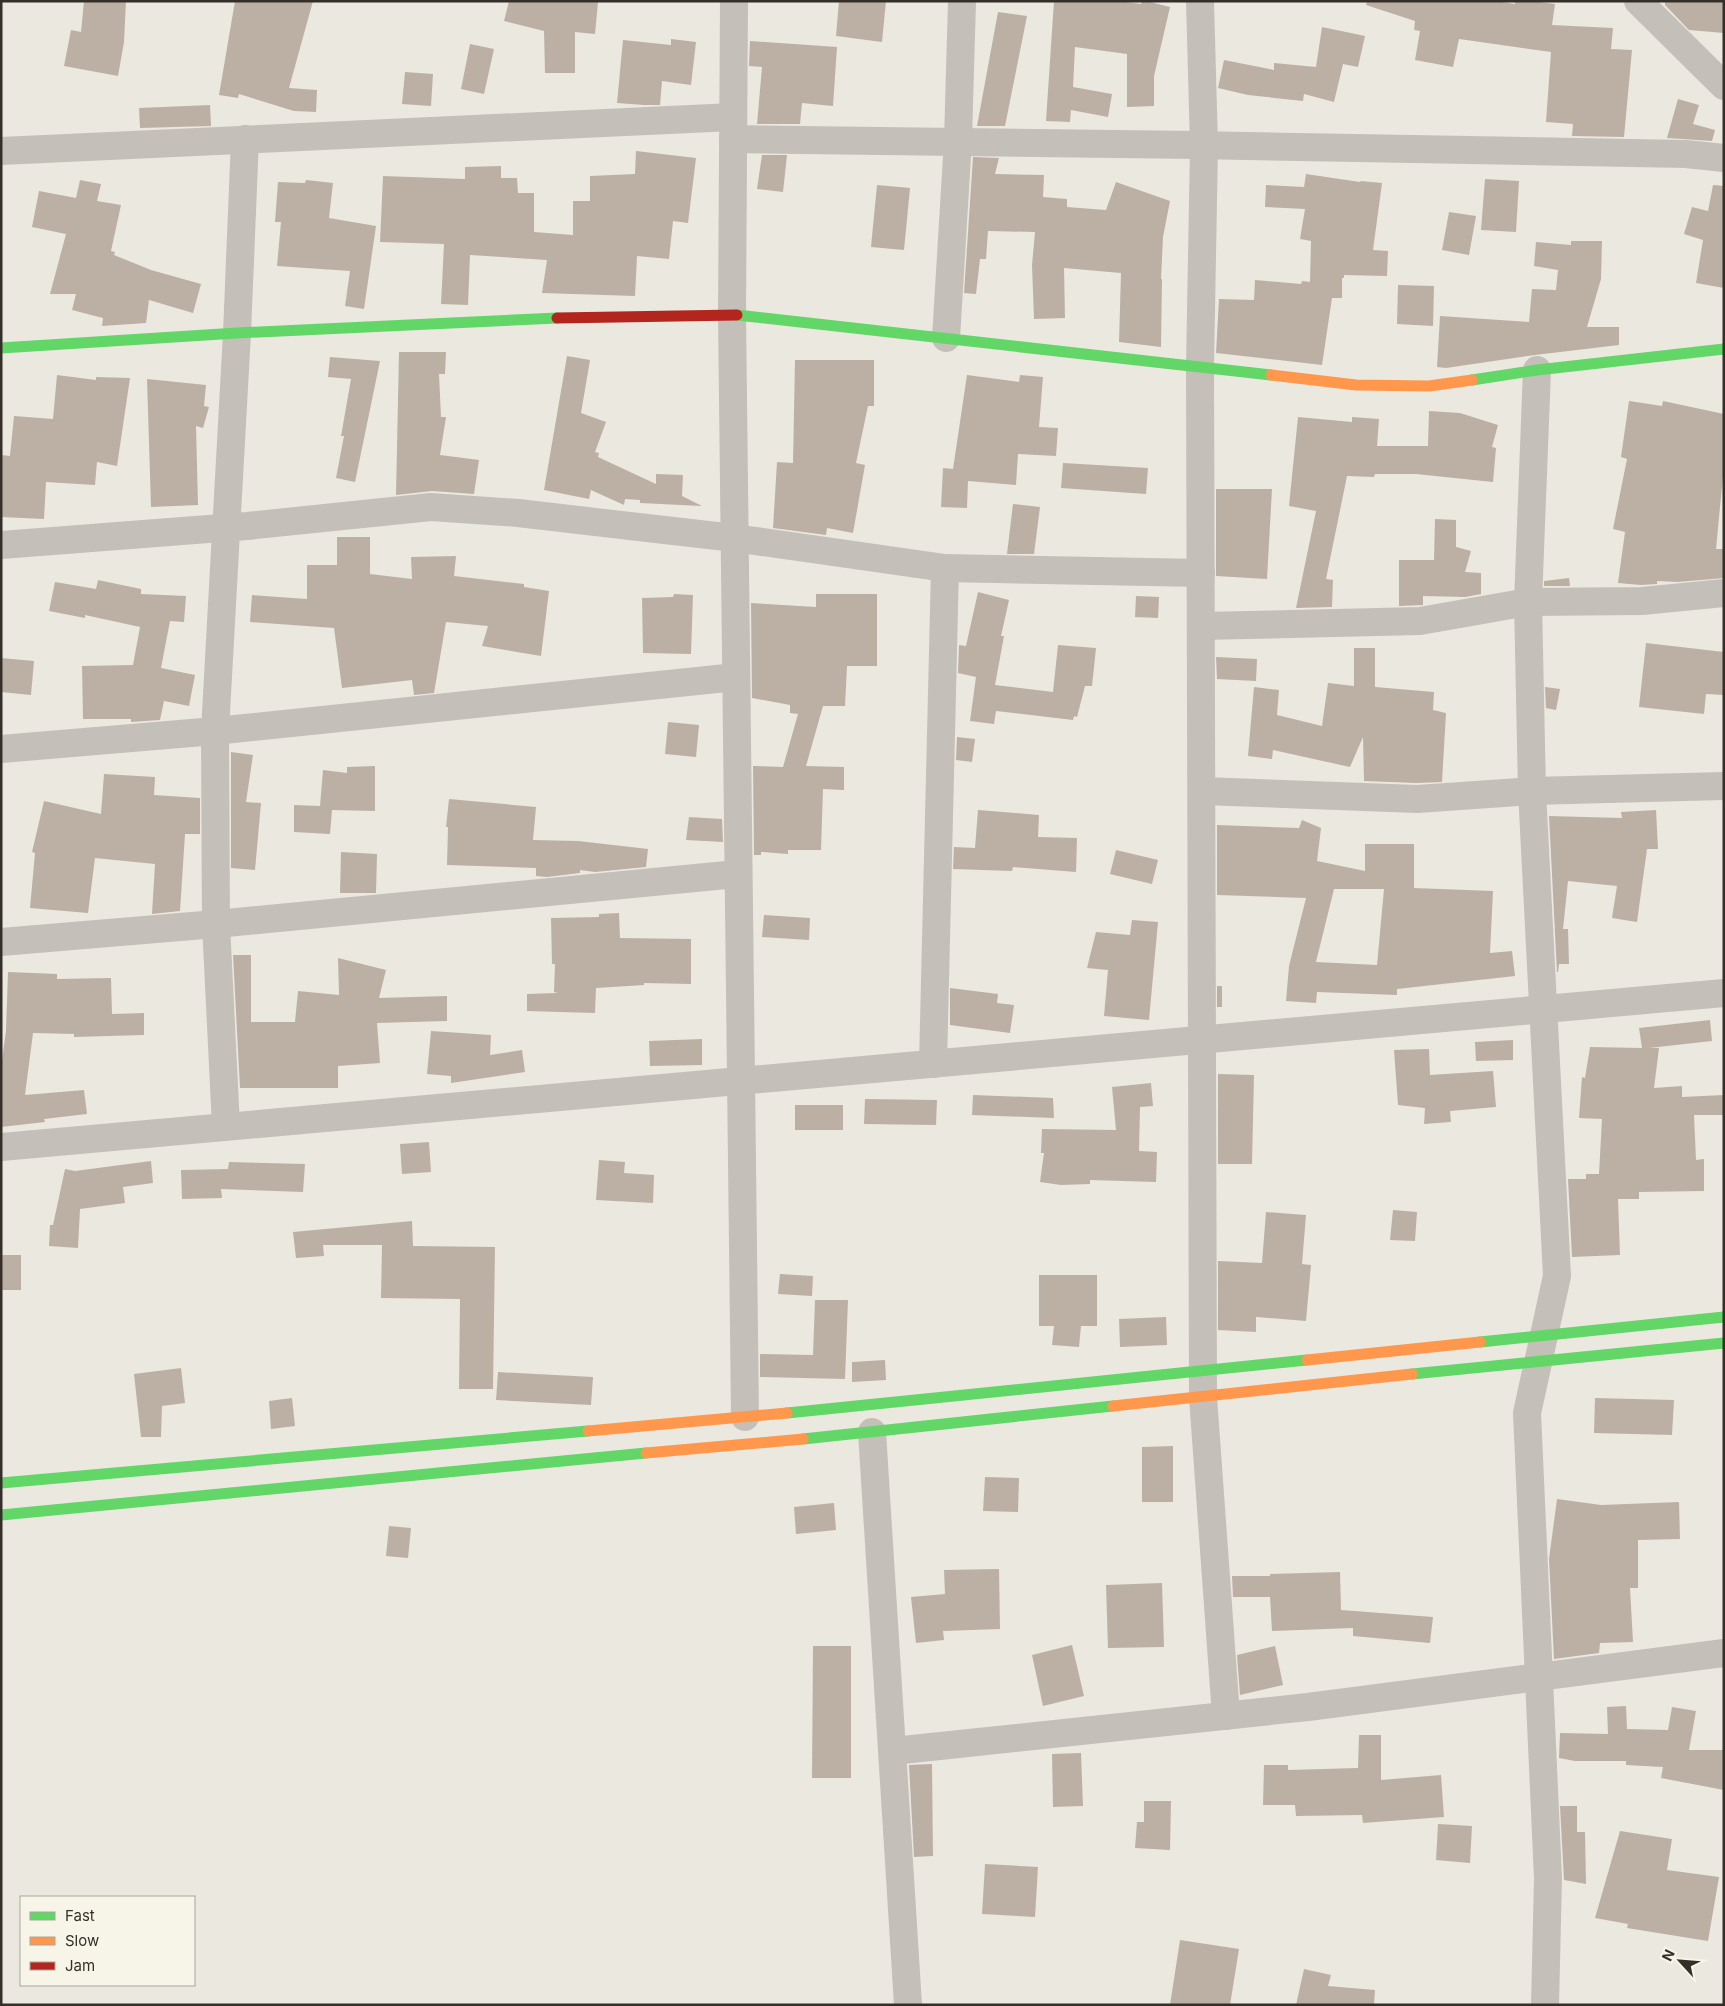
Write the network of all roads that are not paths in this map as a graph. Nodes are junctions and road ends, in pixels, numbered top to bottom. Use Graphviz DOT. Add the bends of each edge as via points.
graph roads {
  1 [pos="734,1"];
  2 [pos="962,1"];
  3 [pos="1200,1"];
  4 [pos="1638,1"];
  5 [pos="1724,86"];
  6 [pos="733,128"];
  7 [pos="245,139"];
  8 [pos="958,140"];
  9 [pos="1204,146"];
  10 [pos="1,151"];
  11 [pos="1724,158"];
  12 [pos="732,314"];
  13 [pos="237,333"];
  14 [pos="946,338"];
  15 [pos="1,348"];
  16 [pos="1724,350"];
  17 [pos="1200,366"];
  18 [pos="1537,370"];
  19 [pos="227,528"];
  20 [pos="734,538"];
  21 [pos="1,546"];
  22 [pos="945,568"];
  23 [pos="1201,573"];
  24 [pos="1724,593"];
  25 [pos="1528,602"];
  26 [pos="1201,626"];
  27 [pos="736,677"];
  28 [pos="214,731"];
  29 [pos="1,749"];
  30 [pos="1724,786"];
  31 [pos="1532,790"];
  32 [pos="1202,791"];
  33 [pos="737,874"];
  34 [pos="216,924"];
  35 [pos="1,942"];
  36 [pos="1724,992"];
  37 [pos="1544,1009"];
  38 [pos="1203,1040"];
  39 [pos="933,1064"];
  40 [pos="740,1081"];
  41 [pos="226,1126"];
  42 [pos="1,1147"];
  43 [pos="1724,1317"];
  44 [pos="1545,1334"];
  45 [pos="1724,1343"];
  46 [pos="1539,1360"];
  47 [pos="1203,1369"];
  48 [pos="1203,1397"];
  49 [pos="745,1417"];
  50 [pos="872,1432"];
  51 [pos="1,1483"];
  52 [pos="1,1516"];
  53 [pos="1724,1653"];
  54 [pos="1538,1676"];
  55 [pos="1226,1716"];
  56 [pos="893,1751"];
  57 [pos="908,2005"];
  58 [pos="1545,2005"];
  1 -- 6 [label="street"];
  2 -- 8 [label="street"];
  3 -- 9 [label="street"];
  4 -- 5 [label="street"];
  6 -- 7 [label="street"];
  6 -- 8 [label="street"];
  6 -- 12 [label="street"];
  7 -- 10 [label="street"];
  7 -- 13 [label="street"];
  8 -- 9 [label="street"];
  8 -- 14 [label="street"];
  9 -- 11 [label="street" via="1676,154"];
  9 -- 17 [label="street"];
  12 -- 13 [label="main road" via="541,318"];
  12 -- 14 [label="main road"];
  12 -- 20 [label="street"];
  13 -- 15 [label="main road"];
  13 -- 19 [label="street"];
  14 -- 17 [label="main road"];
  16 -- 18 [label="main road"];
  17 -- 18 [label="main road" via="1356,385 1430,386"];
  17 -- 23 [label="street"];
  18 -- 25 [label="street"];
  19 -- 20 [label="street" via="431,507 518,513"];
  19 -- 21 [label="street"];
  19 -- 28 [label="street"];
  20 -- 22 [label="street"];
  20 -- 27 [label="street"];
  22 -- 23 [label="street"];
  22 -- 39 [label="street"];
  23 -- 26 [label="street"];
  24 -- 25 [label="street" via="1642,601"];
  25 -- 26 [label="street" via="1420,620"];
  25 -- 31 [label="street"];
  26 -- 32 [label="street"];
  27 -- 28 [label="street"];
  27 -- 33 [label="street"];
  28 -- 29 [label="street"];
  28 -- 34 [label="street"];
  30 -- 31 [label="street"];
  31 -- 32 [label="street" via="1417,799"];
  31 -- 37 [label="street"];
  32 -- 38 [label="street"];
  33 -- 34 [label="street"];
  33 -- 40 [label="street"];
  34 -- 35 [label="street"];
  34 -- 41 [label="street"];
  36 -- 37 [label="street"];
  37 -- 38 [label="street"];
  37 -- 44 [label="street" via="1557,1276"];
  38 -- 39 [label="street"];
  38 -- 47 [label="street"];
  39 -- 40 [label="street"];
  40 -- 41 [label="street"];
  40 -- 49 [label="street"];
  41 -- 42 [label="street"];
  43 -- 44 [label="main road"];
  44 -- 46 [label="street"];
  44 -- 47 [label="main road"];
  45 -- 46 [label="main road"];
  46 -- 48 [label="main road"];
  46 -- 54 [label="street" via="1527,1413"];
  47 -- 48 [label="street"];
  47 -- 49 [label="main road"];
  48 -- 50 [label="main road"];
  48 -- 55 [label="street"];
  49 -- 51 [label="main road"];
  50 -- 52 [label="main road"];
  50 -- 56 [label="street"];
  53 -- 54 [label="street"];
  54 -- 55 [label="street"];
  54 -- 58 [label="street" via="1548,1878"];
  55 -- 56 [label="street"];
  56 -- 57 [label="street"];
}
